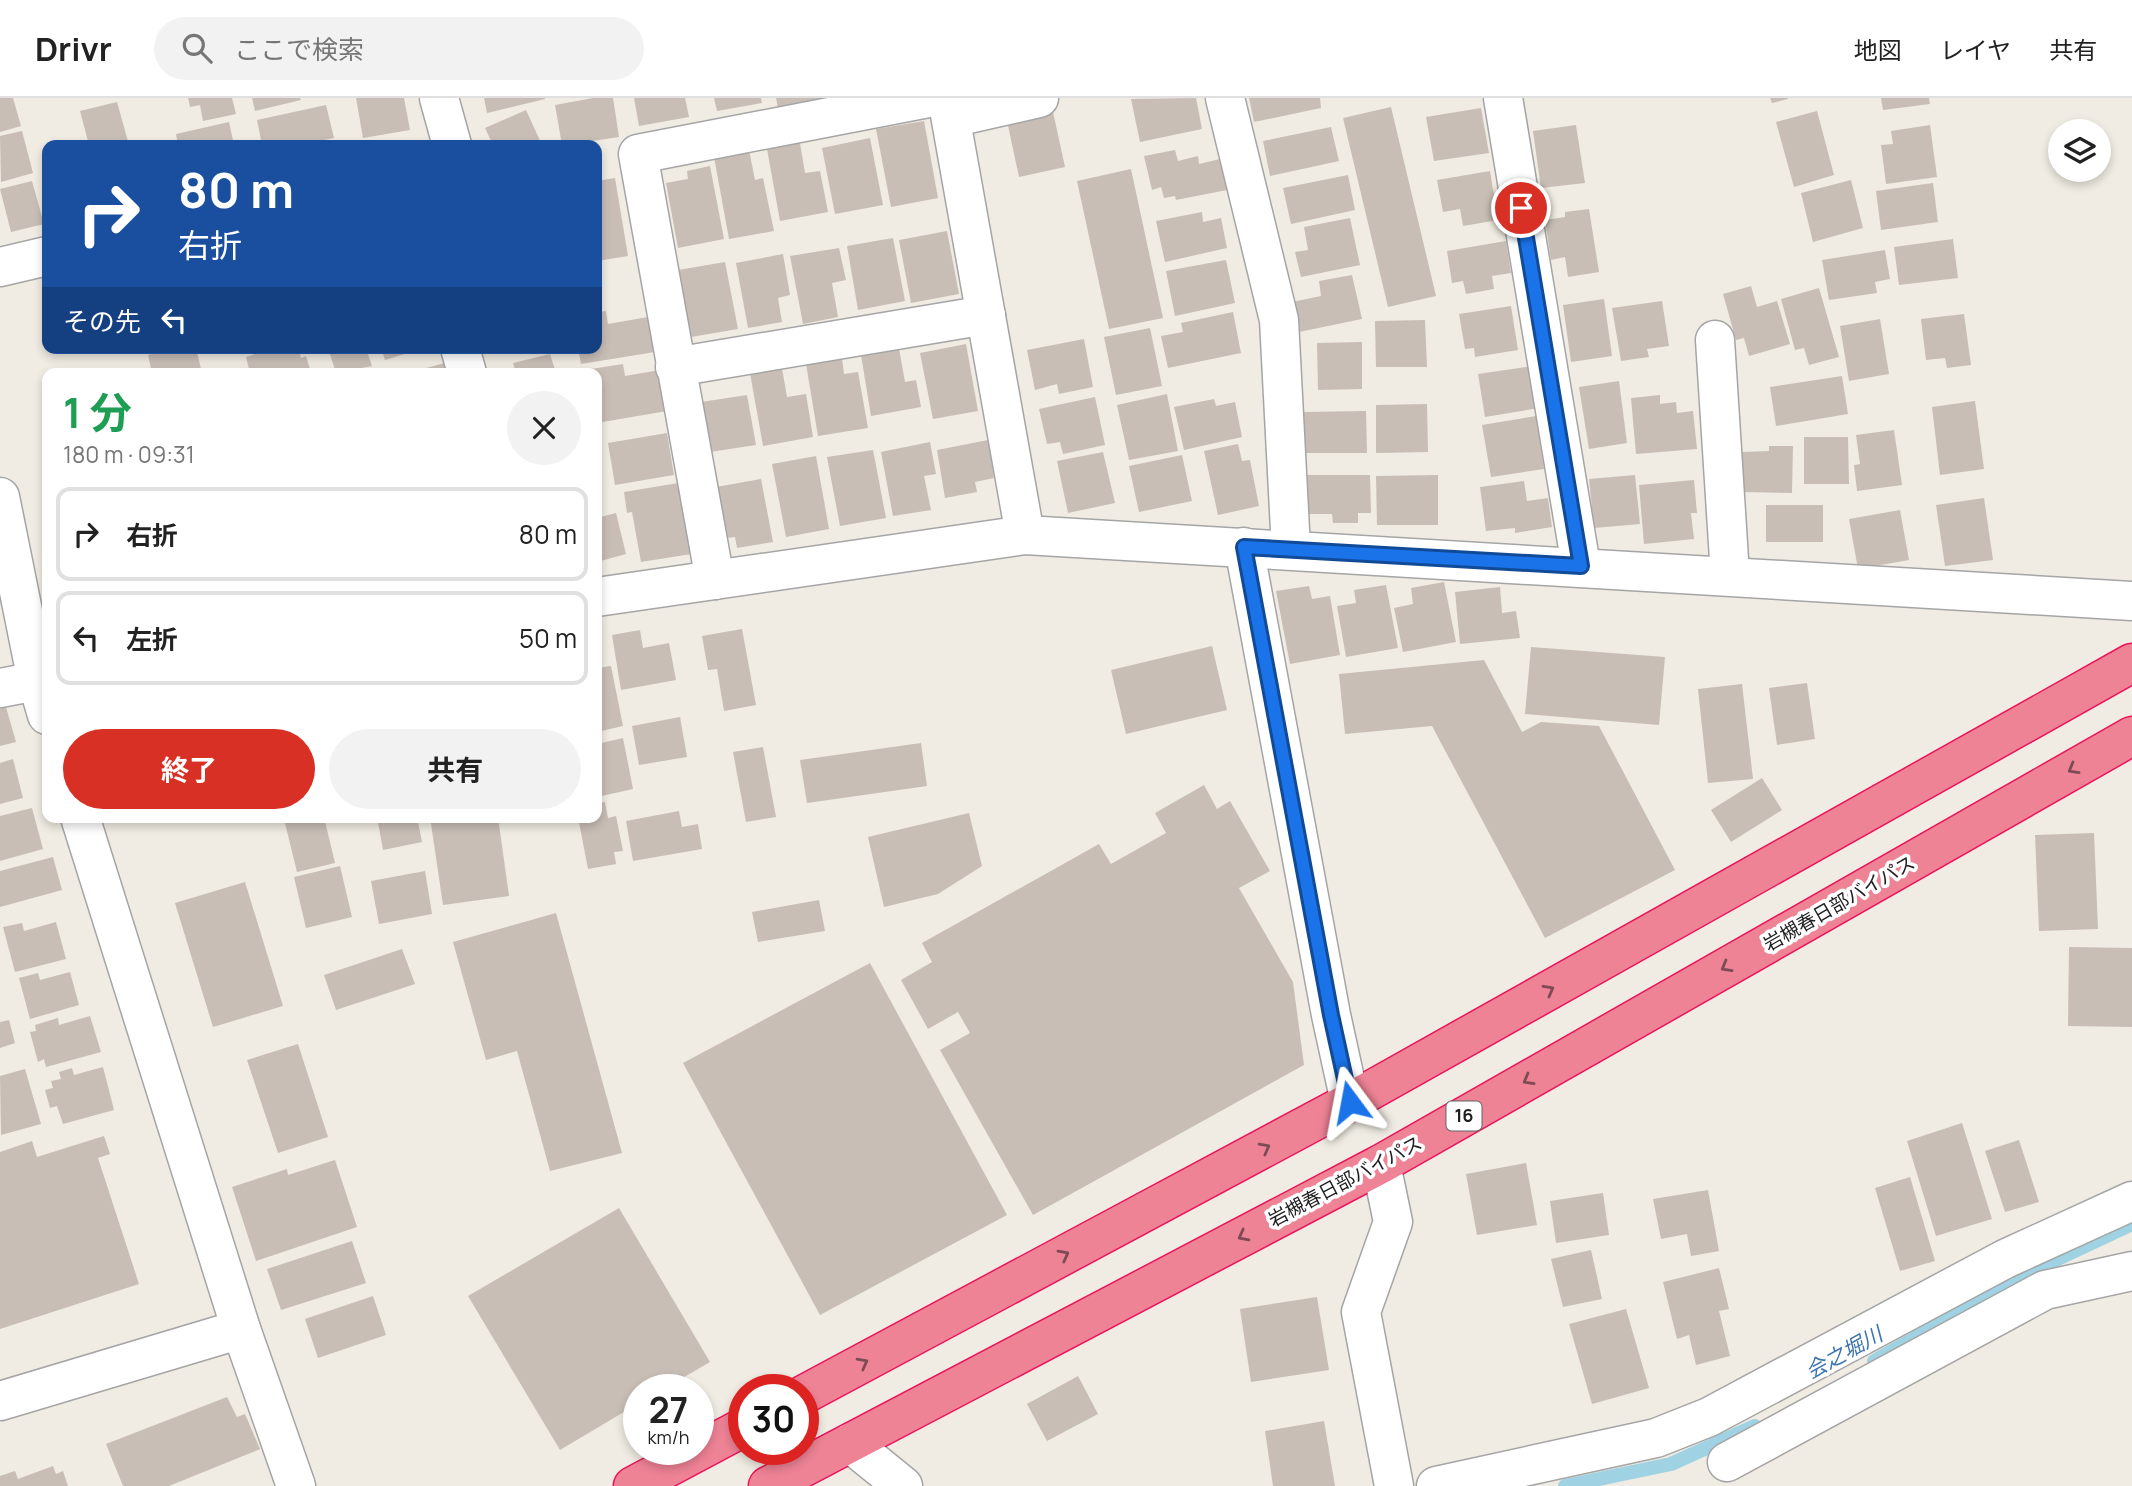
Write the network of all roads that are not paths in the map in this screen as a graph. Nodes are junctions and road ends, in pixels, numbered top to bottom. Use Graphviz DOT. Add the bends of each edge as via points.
graph roads {
  1 [pos="439,98"];
  2 [pos="1039,98"];
  3 [pos="1225,98"];
  4 [pos="1503,98"];
  5 [pos="942,105"];
  6 [pos="451,140"];
  7 [pos="42,257"];
  8 [pos="0,267"];
  9 [pos="986,315"];
  10 [pos="1715,340"];
  11 [pos="675,367"];
  12 [pos="0,497"];
  13 [pos="1025,535"];
  14 [pos="1244,547"];
  15 [pos="1291,549"];
  16 [pos="1581,566"];
  17 [pos="1730,575"];
  18 [pos="715,580"];
  19 [pos="602,596"];
  20 [pos="2132,601"];
  21 [pos="2132,663"];
  22 [pos="33,691"];
  23 [pos="2132,736"];
  24 [pos="82,823"];
  25 [pos="1350,1102"];
  26 [pos="1381,1164"];
  27 [pos="2132,1201"];
  28 [pos="2064,1232"];
  29 [pos="2132,1271"];
  30 [pos="2079,1282"];
  31 [pos="241,1329"];
  32 [pos="819,1386"];
  33 [pos="0,1401"];
  34 [pos="1709,1417"];
  35 [pos="728,1436"];
  36 [pos="850,1443"];
  37 [pos="1730,1474"];
  38 [pos="296,1486"];
  39 [pos="633,1486"];
  40 [pos="768,1486"];
  41 [pos="903,1486"];
  42 [pos="1394,1486"];
  43 [pos="1436,1486"];
  1 -- 6 [label="street"];
  2 -- 5 [label="street"];
  3 -- 15 [label="street" via="1279,320"];
  4 -- 16 [label="street"];
  5 -- 9 [label="street"];
  5 -- 11 [label="street" via="638,154"];
  7 -- 8 [label="street"];
  9 -- 11 [label="street"];
  9 -- 13 [label="street"];
  10 -- 17 [label="street"];
  11 -- 18 [label="street"];
  12 -- 22 [label="street"];
  13 -- 14 [label="street"];
  13 -- 18 [label="street"];
  14 -- 15 [label="street"];
  14 -- 25 [label="street"];
  15 -- 16 [label="street"];
  16 -- 17 [label="street"];
  17 -- 20 [label="street"];
  18 -- 19 [label="street"];
  25 -- 21 [label="highway, one-way"];
  23 -- 26 [label="highway, 岩槻春日部バイパス / 16, one-way"];
  24 -- 31 [label="street"];
  32 -- 25 [label="highway, one-way"];
  26 -- 36 [label="highway, 岩槻春日部バイパス / 16, one-way"];
  26 -- 42 [label="street" via="1393,1222 1361,1312"];
  27 -- 28 [label="street"];
  28 -- 30 [label="street"];
  28 -- 34 [label="street"];
  29 -- 30 [label="street"];
  30 -- 37 [label="street" via="2045,1290"];
  31 -- 33 [label="street"];
  31 -- 38 [label="street"];
  34 -- 37 [label="street"];
  34 -- 43 [label="street" via="1656,1438"];
  35 -- 39 [label="highway"];
  36 -- 40 [label="highway, 岩槻春日部バイパス / 16"];
  36 -- 41 [label="street"];
}
